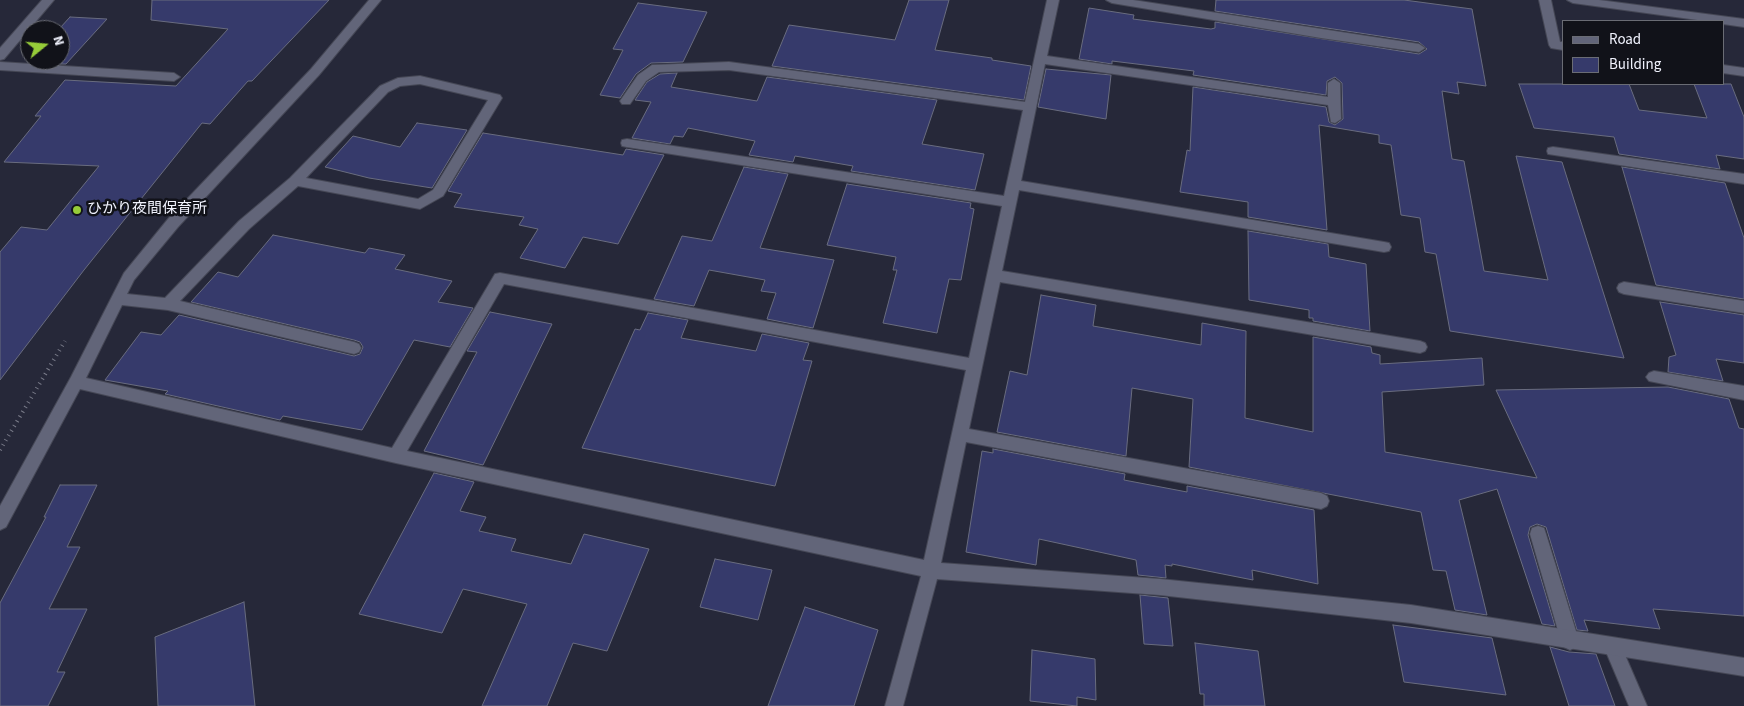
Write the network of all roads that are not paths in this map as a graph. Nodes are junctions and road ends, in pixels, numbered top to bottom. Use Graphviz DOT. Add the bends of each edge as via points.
graph roads {
  1 [pos="48,0"];
  2 [pos="375,0"];
  3 [pos="1053,0"];
  4 [pos="1112,0"];
  5 [pos="1545,0"];
  6 [pos="1573,0"];
  7 [pos="1716,20"];
  8 [pos="1724,21"];
  9 [pos="1744,24"];
  10 [pos="1562,46"];
  11 [pos="1419,48"];
  12 [pos="0,56"];
  13 [pos="1039,59"];
  14 [pos="0,66"];
  15 [pos="1724,69"];
  16 [pos="1744,72"];
  17 [pos="174,76"];
  18 [pos="1334,84"];
  19 [pos="626,101"];
  20 [pos="1334,102"];
  21 [pos="1030,107"];
  22 [pos="1335,119"];
  23 [pos="626,143"];
  24 [pos="1553,151"];
  25 [pos="1744,179"];
  26 [pos="295,181"];
  27 [pos="1013,184"];
  28 [pos="1009,202"];
  29 [pos="1384,247"];
  30 [pos="993,276"];
  31 [pos="1624,288"];
  32 [pos="117,299"];
  33 [pos="168,304"];
  34 [pos="1744,307"];
  35 [pos="1420,347"];
  36 [pos="354,348"];
  37 [pos="974,365"];
  38 [pos="1654,377"];
  39 [pos="76,382"];
  40 [pos="1744,393"];
  41 [pos="960,434"];
  42 [pos="396,456"];
  43 [pos="1321,502"];
  44 [pos="0,522"];
  45 [pos="1538,534"];
  46 [pos="931,570"];
  47 [pos="1570,641"];
  48 [pos="1613,647"];
  49 [pos="1744,667"];
  50 [pos="894,706"];
  51 [pos="1638,706"];
  1 -- 12 [label="street"];
  2 -- 32 [label="street" via="315,72 173,223 129,277"];
  3 -- 13 [label="street"];
  4 -- 11 [label="street"];
  5 -- 10 [label="street" via="1555,45"];
  6 -- 7 [label="street"];
  8 -- 9 [label="street"];
  13 -- 20 [label="street"];
  13 -- 21 [label="street"];
  14 -- 17 [label="street"];
  15 -- 16 [label="street"];
  18 -- 20 [label="street"];
  19 -- 21 [label="street" via="642,78 656,68 730,66"];
  20 -- 22 [label="street"];
  21 -- 27 [label="street"];
  23 -- 28 [label="street"];
  24 -- 25 [label="street"];
  26 -- 26 [label="street" via="384,89 398,82 420,80 496,98 438,193 420,204"];
  26 -- 33 [label="street" via="244,225"];
  27 -- 28 [label="street"];
  27 -- 29 [label="street"];
  28 -- 30 [label="street"];
  30 -- 35 [label="street"];
  30 -- 37 [label="street"];
  31 -- 34 [label="street"];
  32 -- 33 [label="street"];
  32 -- 39 [label="street"];
  33 -- 36 [label="street"];
  37 -- 41 [label="street"];
  37 -- 42 [label="street" via="500,278"];
  38 -- 40 [label="street"];
  39 -- 42 [label="street"];
  39 -- 44 [label="street"];
  41 -- 43 [label="street"];
  41 -- 46 [label="street"];
  42 -- 46 [label="street"];
  45 -- 47 [label="street"];
  46 -- 47 [label="street" via="1160,587 1401,613"];
  46 -- 50 [label="street"];
  47 -- 48 [label="street"];
  48 -- 49 [label="street"];
  48 -- 51 [label="street"];
}
